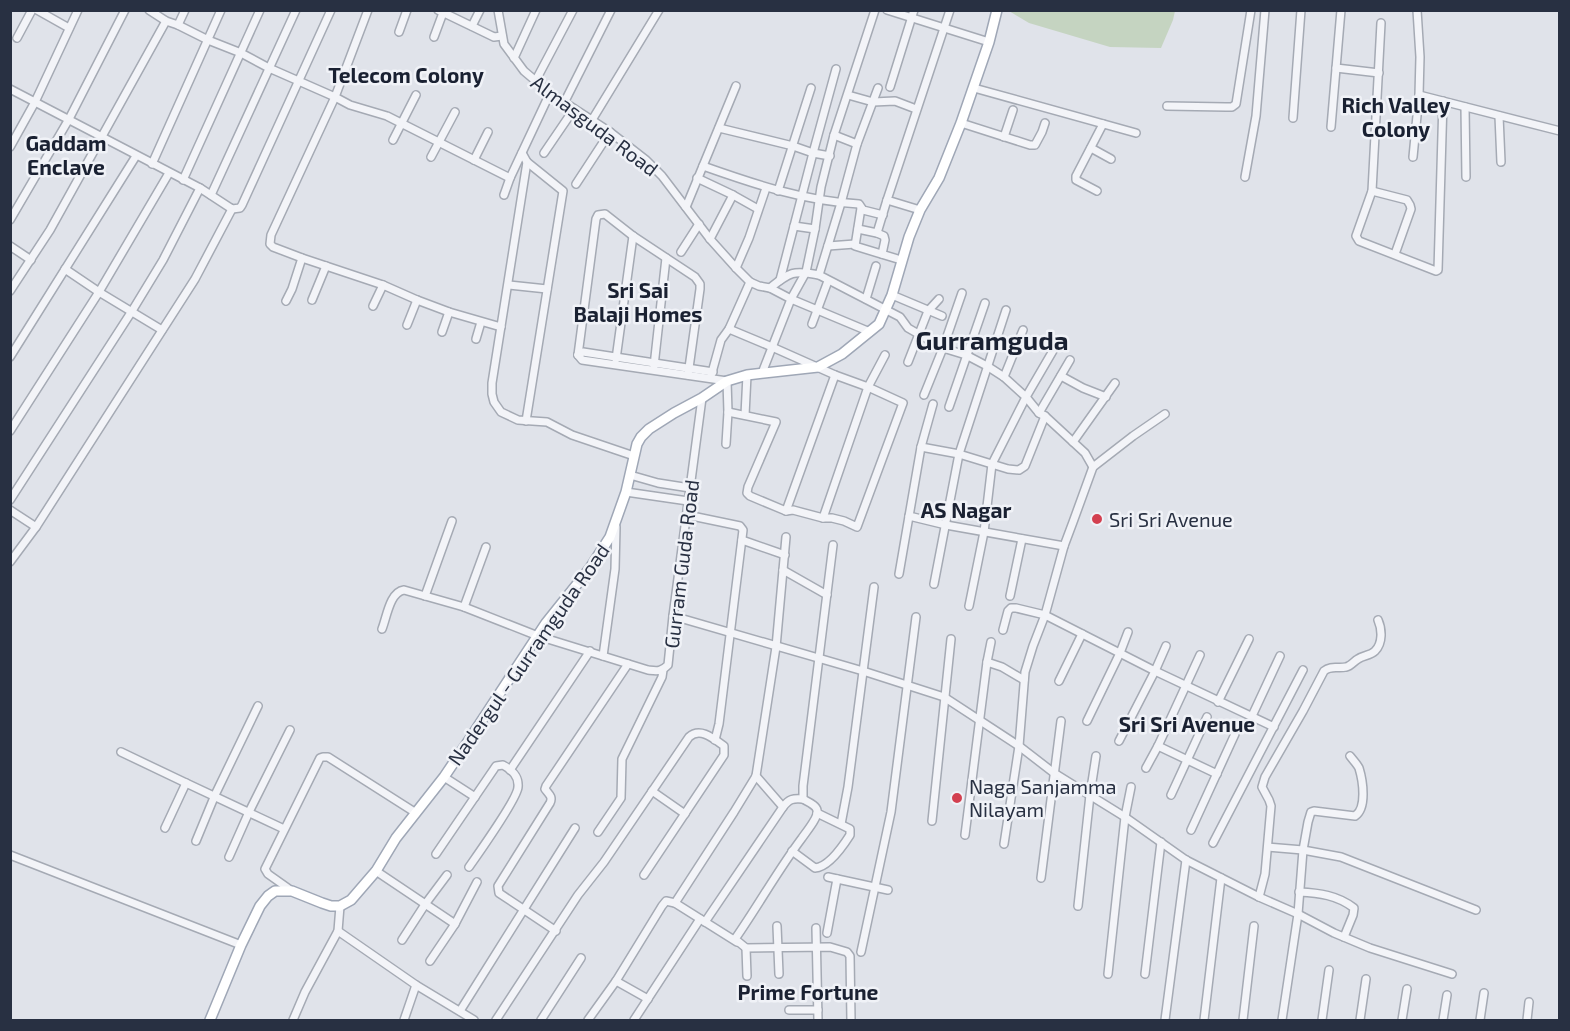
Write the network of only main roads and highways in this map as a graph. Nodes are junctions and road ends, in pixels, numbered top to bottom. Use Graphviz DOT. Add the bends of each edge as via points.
graph roads {
  1 [pos="998,10"];
  2 [pos="210,1020"];
  1 -- 2 [label="main road, Nadergul - Gurramguda Road" via="961,123 939,178 920,210 879,324 842,354 818,367 727,381 641,436 610,537 376,870 351,900 340,906 292,891 275,891 268,896 241,945"];
}
